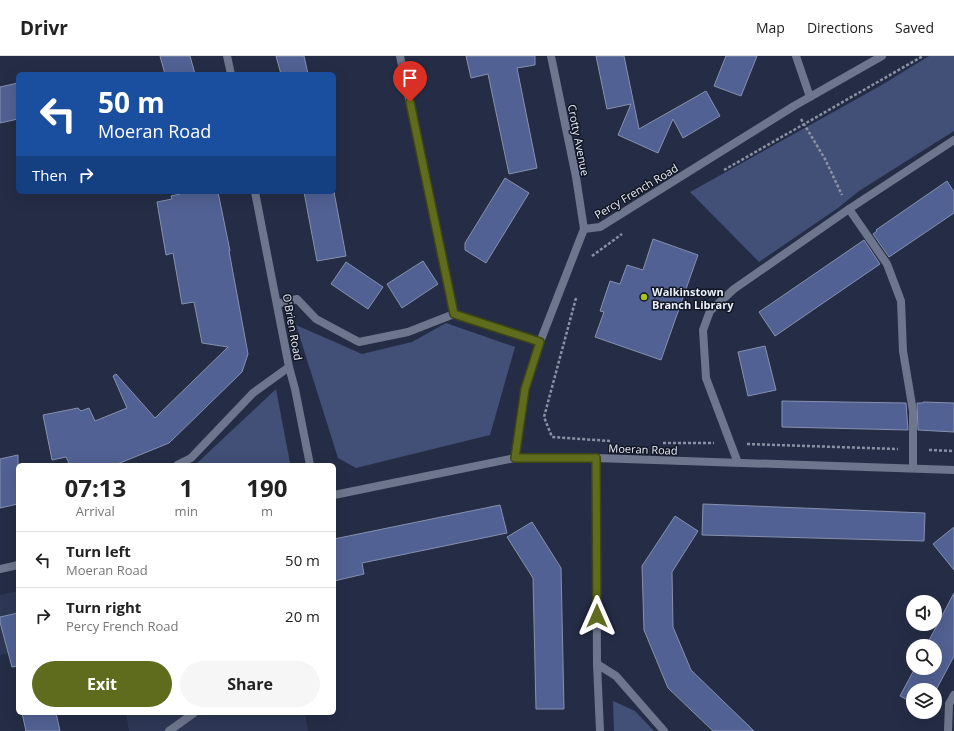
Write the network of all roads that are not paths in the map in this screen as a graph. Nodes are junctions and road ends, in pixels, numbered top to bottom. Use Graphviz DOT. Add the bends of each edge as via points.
graph roads {
  1 [pos="227,56"];
  2 [pos="400,56"];
  3 [pos="551,56"];
  4 [pos="796,56"];
  5 [pos="882,56"];
  6 [pos="231,72"];
  7 [pos="810,97"];
  8 [pos="954,140"];
  9 [pos="255,194"];
  10 [pos="849,209"];
  11 [pos="584,229"];
  12 [pos="277,304"];
  13 [pos="454,314"];
  14 [pos="540,342"];
  15 [pos="289,368"];
  16 [pos="515,458"];
  17 [pos="596,458"];
  18 [pos="181,463"];
  19 [pos="310,463"];
  20 [pos="738,463"];
  21 [pos="913,468"];
  22 [pos="954,470"];
  23 [pos="336,495"];
  24 [pos="16,565"];
  25 [pos="0,569"];
  26 [pos="597,664"];
  27 [pos="954,695"];
  28 [pos="191,715"];
  29 [pos="597,730"];
  30 [pos="169,731"];
  31 [pos="664,731"];
  32 [pos="948,731"];
  1 -- 6 [label="street"];
  2 -- 13 [label="street"];
  3 -- 11 [label="street, Crotty Avenue"];
  4 -- 7 [label="street"];
  5 -- 7 [label="street, Percy French Road"];
  7 -- 11 [label="street, Percy French Road" via="600,227"];
  8 -- 10 [label="street"];
  9 -- 12 [label="street, O'Brien Road"];
  10 -- 20 [label="street" via="734,289 710,311 703,330 706,378"];
  10 -- 21 [label="street" via="887,264 901,301 903,351 914,411"];
  11 -- 14 [label="street, Percy French Road"];
  12 -- 13 [label="street" via="297,299 316,319 358,342 408,332"];
  12 -- 15 [label="street, O'Brien Road"];
  13 -- 14 [label="street"];
  14 -- 16 [label="street, Percy French Road" via="525,389"];
  15 -- 18 [label="street" via="253,393 191,458"];
  15 -- 19 [label="street, O'Brien Road"];
  16 -- 17 [label="street, Moeran Road"];
  16 -- 23 [label="street, Moeran Road"];
  17 -- 20 [label="street, Moeran Road"];
  17 -- 26 [label="street"];
  20 -- 21 [label="street, Moeran Road"];
  21 -- 22 [label="street, Moeran Road"];
  24 -- 25 [label="street"];
  26 -- 29 [label="street"];
  26 -- 31 [label="street" via="616,676"];
  27 -- 32 [label="street" via="949,704"];
  28 -- 30 [label="street"];
}
